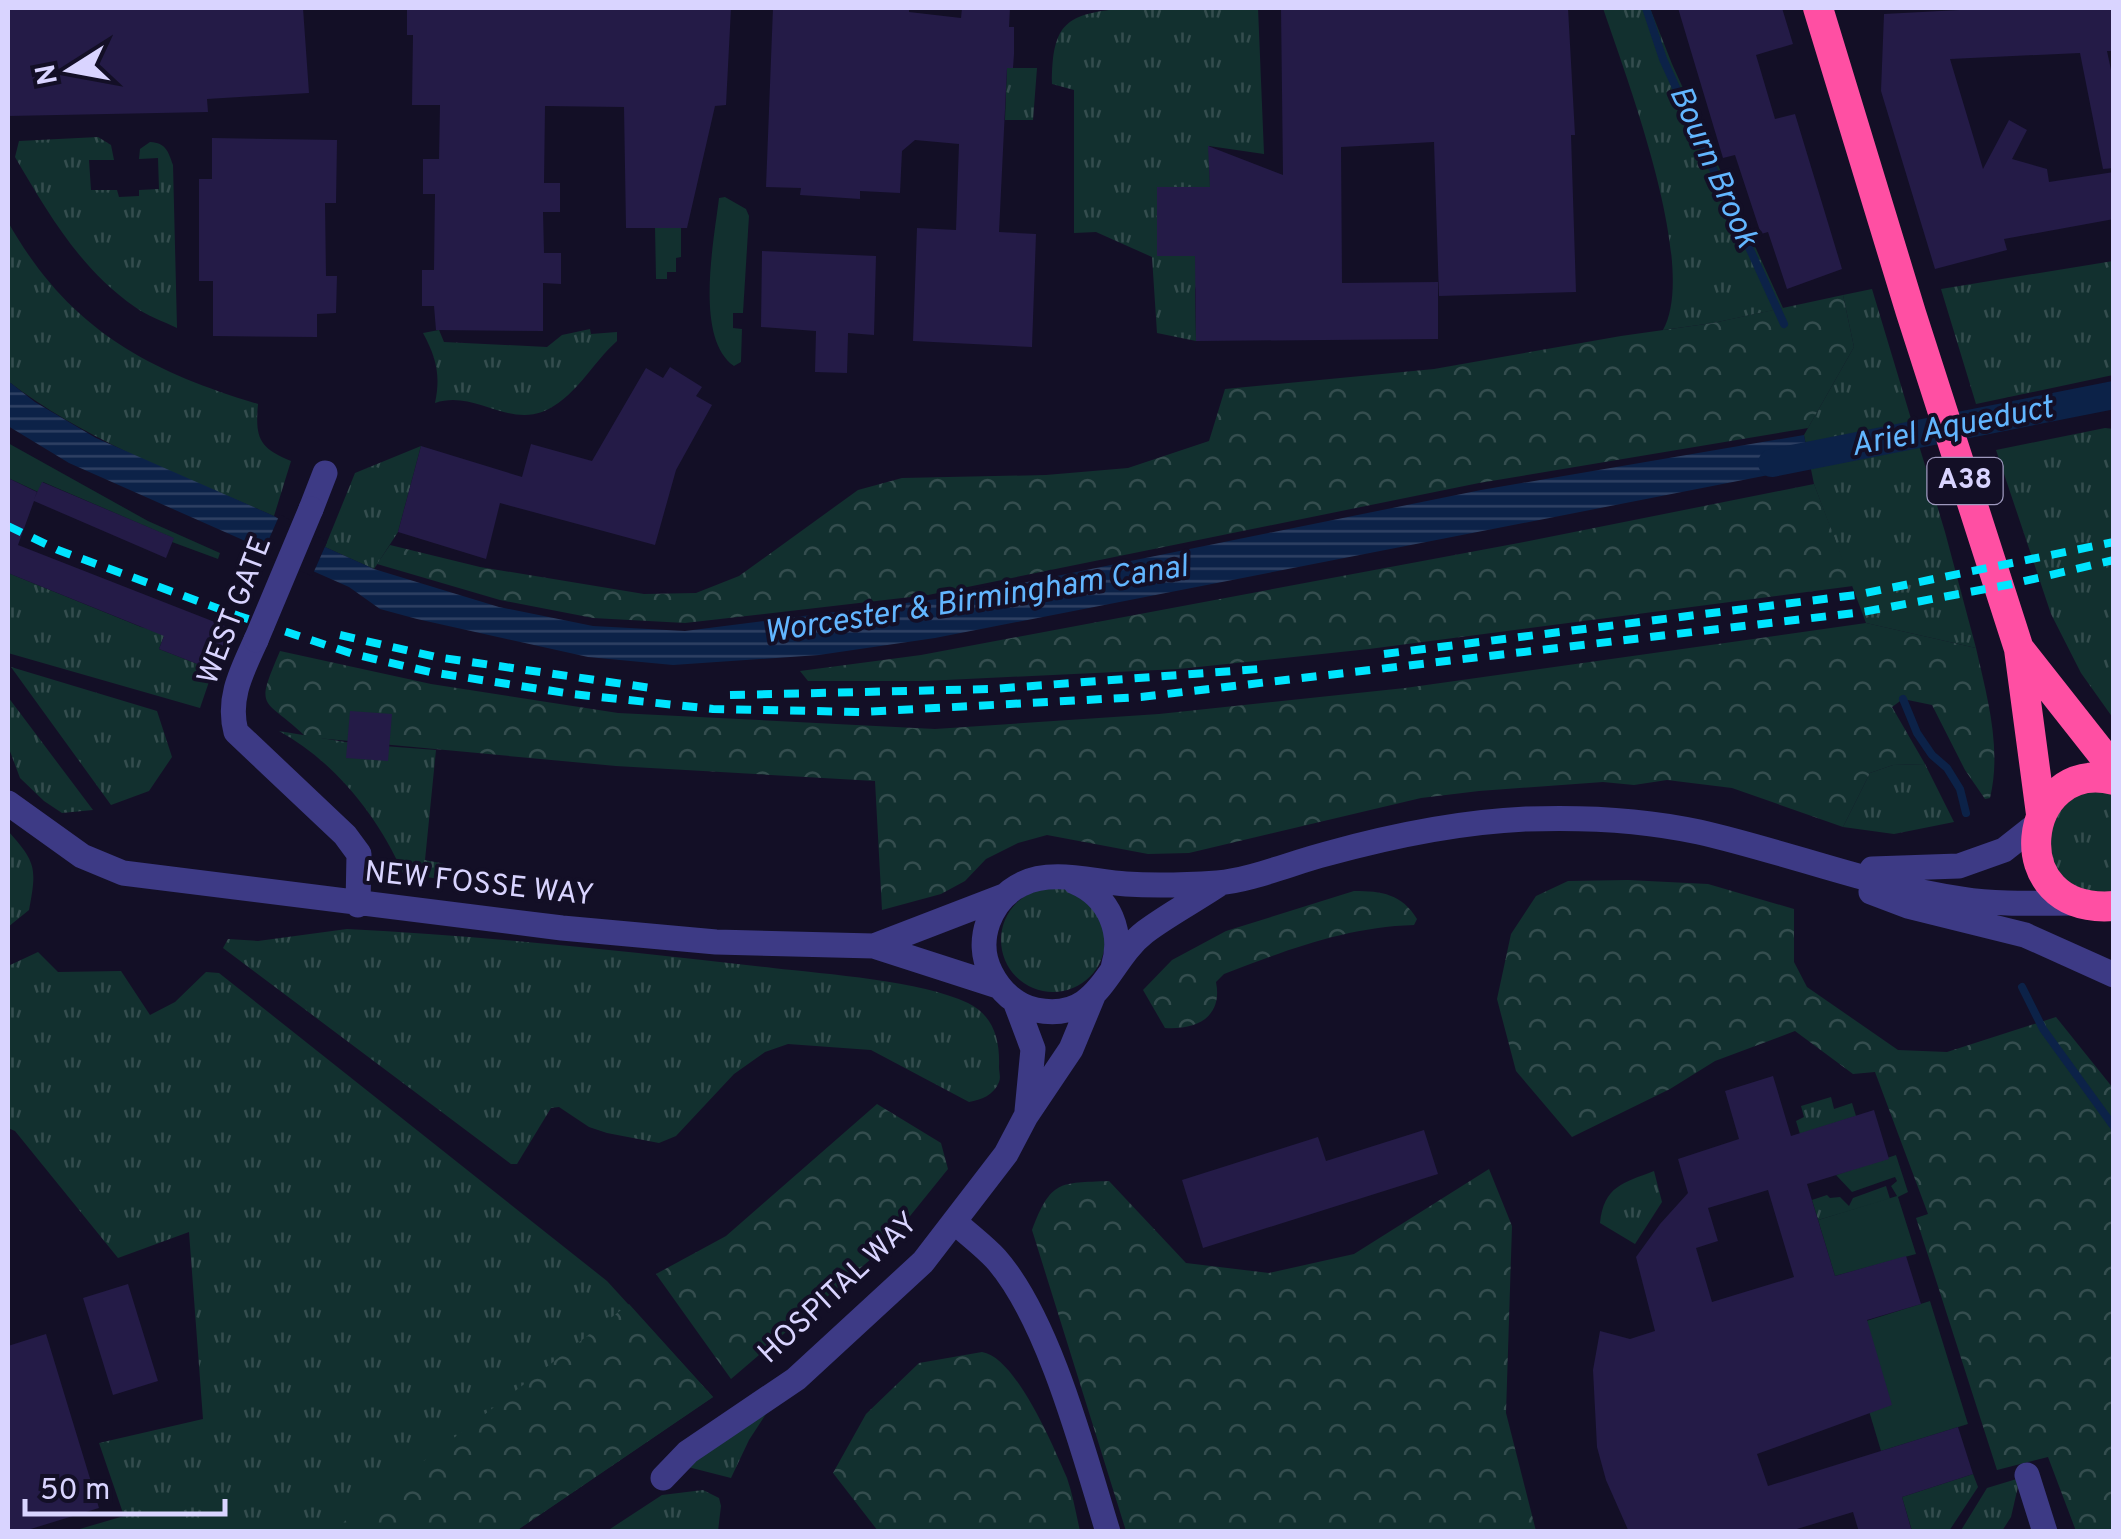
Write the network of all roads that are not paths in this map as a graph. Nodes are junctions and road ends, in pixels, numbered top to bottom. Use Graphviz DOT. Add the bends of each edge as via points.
graph roads {
  1 [pos="1818,8"];
  2 [pos="325,473"];
  3 [pos="2020,649"];
  4 [pos="2114,770"];
  5 [pos="2114,780"];
  6 [pos="8,803"];
  7 [pos="2039,819"];
  8 [pos="1837,871"];
  9 [pos="1069,880"];
  10 [pos="1220,883"];
  11 [pos="1004,896"];
  12 [pos="358,905"];
  13 [pos="2099,910"];
  14 [pos="874,946"];
  15 [pos="1113,968"];
  16 [pos="2114,975"];
  17 [pos="1006,994"];
  18 [pos="1094,996"];
  19 [pos="1026,1116"];
  20 [pos="956,1223"];
  21 [pos="2027,1475"];
  22 [pos="663,1478"];
  23 [pos="1108,1532"];
  24 [pos="2046,1532"];
  1 -- 3 [label="highway, A38"];
  2 -- 12 [label="street, WEST GATE, bridge" via="233,695 231,714 236,732 359,854"];
  3 -- 4 [label="highway, A38"];
  3 -- 7 [label="highway, A38"];
  5 -- 7 [label="highway" via="2065,788"];
  6 -- 12 [label="street, NEW FOSSE WAY" via="82,856 122,873"];
  7 -- 8 [label="street, NEW FOSSE WAY" via="2004,850 1960,866"];
  7 -- 13 [label="highway, A38" via="2034,840 2045,879 2058,893"];
  8 -- 10 [label="street, NEW FOSSE WAY" via="1698,832 1634,822 1526,819 1404,835"];
  8 -- 13 [label="street, NEW FOSSE WAY" via="1962,900"];
  8 -- 16 [label="street, NEW FOSSE WAY" via="1860,888 2025,936"];
  9 -- 10 [label="street, NEW FOSSE WAY"];
  9 -- 11 [label="street, NEW FOSSE WAY" via="1034,880"];
  9 -- 15 [label="street" via="1100,898 1113,919"];
  10 -- 15 [label="street, NEW FOSSE WAY" via="1142,934"];
  11 -- 14 [label="street, NEW FOSSE WAY"];
  11 -- 17 [label="street" via="984,939 986,962"];
  12 -- 14 [label="street, NEW FOSSE WAY" via="716,942"];
  14 -- 17 [label="street, NEW FOSSE WAY"];
  15 -- 18 [label="street, NEW FOSSE WAY"];
  17 -- 18 [label="street, NEW FOSSE WAY" via="1028,1008 1056,1012"];
  17 -- 19 [label="street, HOSPITAL WAY" via="1033,1049"];
  18 -- 19 [label="street, HOSPITAL WAY" via="1070,1050"];
  19 -- 20 [label="street, HOSPITAL WAY"];
  20 -- 22 [label="street, HOSPITAL WAY" via="796,1379 688,1452"];
  20 -- 23 [label="street" via="997,1260 1021,1297 1064,1395"];
  21 -- 24 [label="street"];
}
